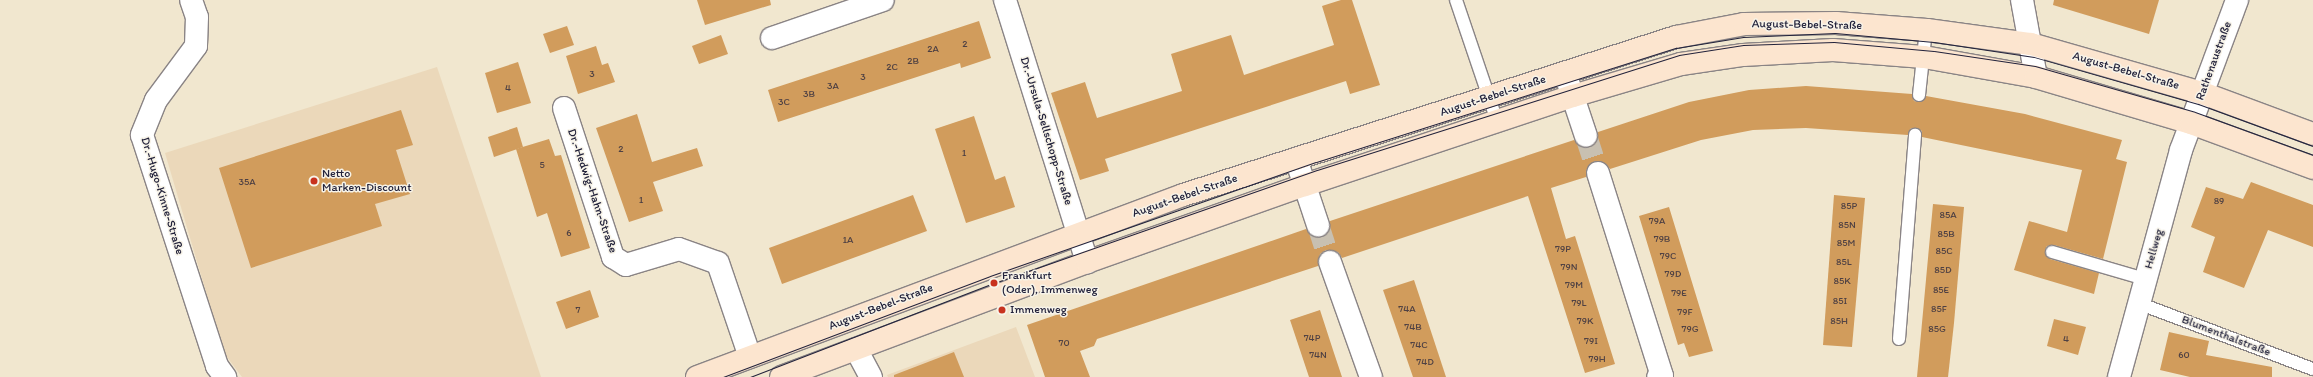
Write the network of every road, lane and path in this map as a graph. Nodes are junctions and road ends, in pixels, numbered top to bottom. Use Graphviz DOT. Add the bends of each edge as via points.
graph roads {
  1 [pos="191,0"];
  2 [pos="883,0"];
  3 [pos="1005,0"];
  4 [pos="1456,0"];
  5 [pos="2022,0"];
  6 [pos="2237,0"];
  7 [pos="1926,30"];
  8 [pos="772,38"];
  9 [pos="2031,44"];
  10 [pos="1924,57"];
  11 [pos="1565,73"];
  12 [pos="2036,77"];
  13 [pos="2202,93"];
  14 [pos="1919,95"];
  15 [pos="1573,96"];
  16 [pos="1489,97"];
  17 [pos="564,108"];
  18 [pos="1497,121"];
  19 [pos="2191,123"];
  20 [pos="2313,134"];
  21 [pos="1915,135"];
  22 [pos="1586,136"];
  23 [pos="1296,159"];
  24 [pos="2313,168"];
  25 [pos="1598,173"];
  26 [pos="1305,185"];
  27 [pos="1318,225"];
  28 [pos="1078,234"];
  29 [pos="2052,252"];
  30 [pos="1087,262"];
  31 [pos="1330,262"];
  32 [pos="2145,279"];
  33 [pos="2138,303"];
  34 [pos="1899,339"];
  35 [pos="856,349"];
  36 [pos="750,357"];
  37 [pos="2313,369"];
  38 [pos="1660,376"];
  39 [pos="225,377"];
  40 [pos="697,377"];
  41 [pos="781,377"];
  42 [pos="871,377"];
  43 [pos="1371,377"];
  44 [pos="2119,377"];
  1 -- 39 [label="street, Dr.-Hugo-Kinne-Straße" via="197,17 196,46 156,100 142,135 217,366"];
  2 -- 8 [label="street"];
  3 -- 28 [label="street, Dr.-Ursula-Sellschopp-Straße"];
  4 -- 16 [label="lane"];
  5 -- 9 [label="street"];
  6 -- 13 [label="street, Rathenaustraße"];
  7 -- 9 [label="street, August-Bebel-Straße"];
  7 -- 10 [label="lane"];
  7 -- 11 [label="street, August-Bebel-Straße" via="1836,23 1744,24 1676,37"];
  9 -- 12 [label="street"];
  9 -- 13 [label="street, August-Bebel-Straße"];
  10 -- 12 [label="street, August-Bebel-Straße"];
  10 -- 14 [label="lane"];
  10 -- 15 [label="street, August-Bebel-Straße" via="1833,50 1743,55 1681,64"];
  11 -- 15 [label="street"];
  11 -- 16 [label="street, August-Bebel-Straße"];
  12 -- 19 [label="street, August-Bebel-Straße"];
  13 -- 19 [label="street, Rathenaustraße"];
  13 -- 20 [label="street, August-Bebel-Straße"];
  15 -- 18 [label="street, August-Bebel-Straße"];
  15 -- 22 [label="street"];
  16 -- 18 [label="lane"];
  16 -- 23 [label="street, August-Bebel-Straße"];
  17 -- 36 [label="street, Dr.-Hedwig-Hahn-Straße" via="612,257 626,264 679,249 718,262"];
  18 -- 26 [label="street, August-Bebel-Straße"];
  19 -- 24 [label="street, August-Bebel-Straße"];
  19 -- 32 [label="street, Hellweg"];
  21 -- 34 [label="lane"];
  23 -- 26 [label="street"];
  23 -- 28 [label="street, August-Bebel-Straße"];
  25 -- 38 [label="street"];
  26 -- 27 [label="street"];
  26 -- 30 [label="street, August-Bebel-Straße"];
  28 -- 30 [label="street, Dr.-Ursula-Sellschopp-Straße"];
  28 -- 36 [label="street, August-Bebel-Straße"];
  29 -- 32 [label="lane"];
  30 -- 35 [label="street, August-Bebel-Straße"];
  31 -- 43 [label="street"];
  32 -- 33 [label="street, Hellweg"];
  33 -- 37 [label="lane, Blumenthalstraße"];
  33 -- 44 [label="street, Hellweg"];
  35 -- 41 [label="street, August-Bebel-Straße"];
  35 -- 42 [label="street"];
  36 -- 40 [label="street, August-Bebel-Straße"];
}
